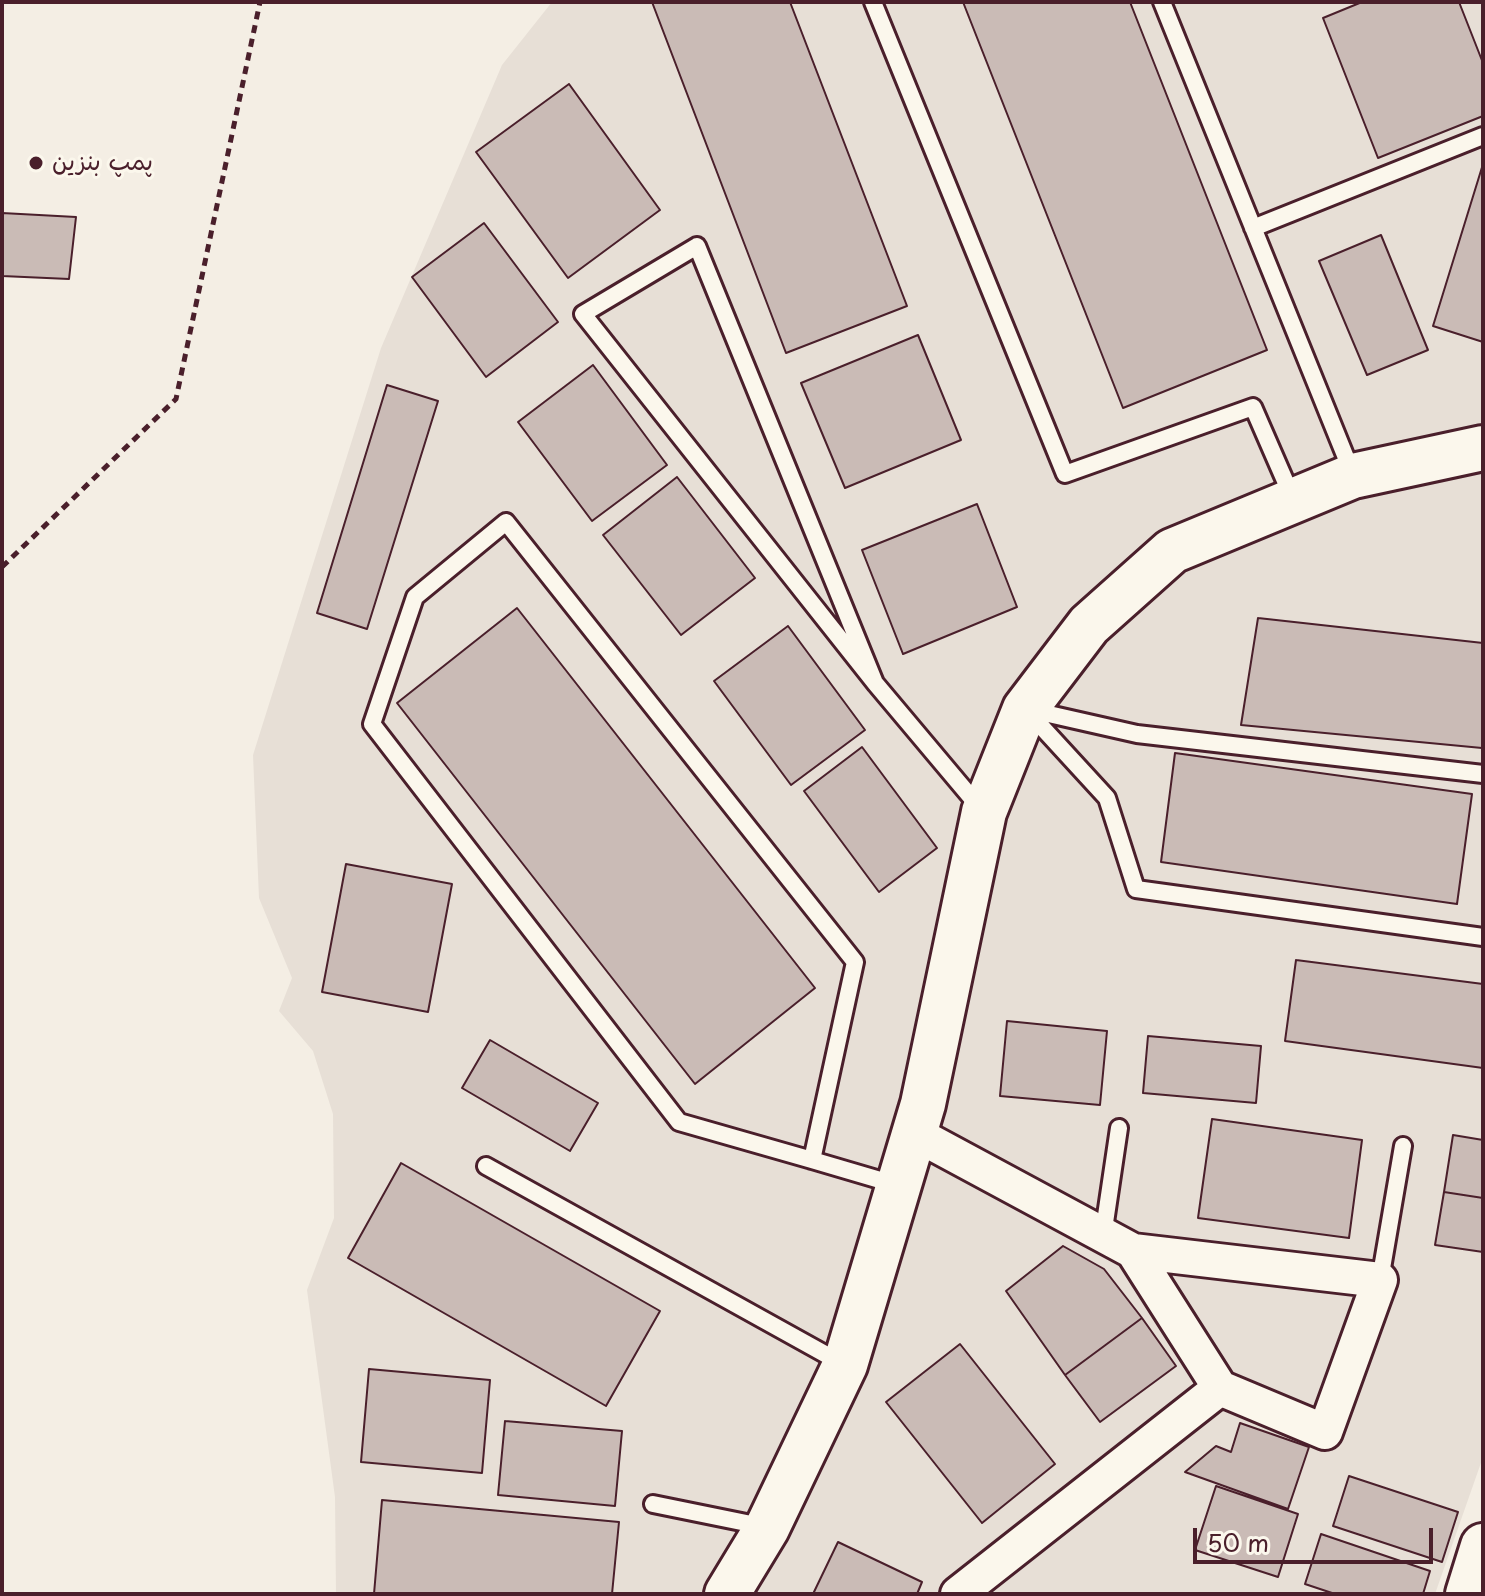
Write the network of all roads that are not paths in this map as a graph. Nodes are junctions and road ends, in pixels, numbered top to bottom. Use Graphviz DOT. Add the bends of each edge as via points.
graph roads {
  1 [pos="873,2"];
  2 [pos="1162,2"];
  3 [pos="1483,136"];
  4 [pos="1253,228"];
  5 [pos="1483,448"];
  6 [pos="1353,476"];
  7 [pos="1294,501"];
  8 [pos="875,683"];
  9 [pos="1025,709"];
  10 [pos="1483,774"];
  11 [pos="984,812"];
  12 [pos="1483,937"];
  13 [pos="1119,1128"];
  14 [pos="914,1133"];
  15 [pos="1403,1146"];
  16 [pos="812,1160"];
  17 [pos="486,1166"];
  18 [pos="899,1186"];
  19 [pos="1103,1236"];
  20 [pos="1133,1251"];
  21 [pos="1380,1280"];
  22 [pos="845,1365"];
  23 [pos="1220,1388"];
  24 [pos="653,1504"];
  25 [pos="767,1528"];
  26 [pos="1483,1546"];
  27 [pos="727,1594"];
  28 [pos="958,1594"];
  29 [pos="1468,1594"];
  1 -- 7 [label="lane" via="1065,474 1253,407"];
  2 -- 4 [label="lane"];
  3 -- 4 [label="lane"];
  4 -- 6 [label="lane"];
  5 -- 6 [label="street"];
  6 -- 7 [label="street"];
  7 -- 9 [label="street" via="1172,551 1089,625"];
  8 -- 8 [label="lane" via="583,314 697,246 709,275"];
  8 -- 11 [label="lane"];
  9 -- 10 [label="lane" via="1137,734"];
  9 -- 11 [label="street"];
  9 -- 12 [label="lane" via="1107,798 1136,889"];
  11 -- 14 [label="street"];
  13 -- 19 [label="lane"];
  14 -- 18 [label="street"];
  14 -- 19 [label="street"];
  15 -- 21 [label="lane"];
  16 -- 16 [label="lane" via="679,1122 372,724 415,597 506,522 855,962"];
  16 -- 18 [label="lane"];
  17 -- 22 [label="lane"];
  18 -- 22 [label="street"];
  19 -- 20 [label="street"];
  20 -- 21 [label="street"];
  20 -- 23 [label="street"];
  21 -- 23 [label="street" via="1325,1432"];
  22 -- 25 [label="street"];
  23 -- 28 [label="street"];
  24 -- 25 [label="lane"];
  25 -- 27 [label="street"];
  26 -- 29 [label="street"];
}
